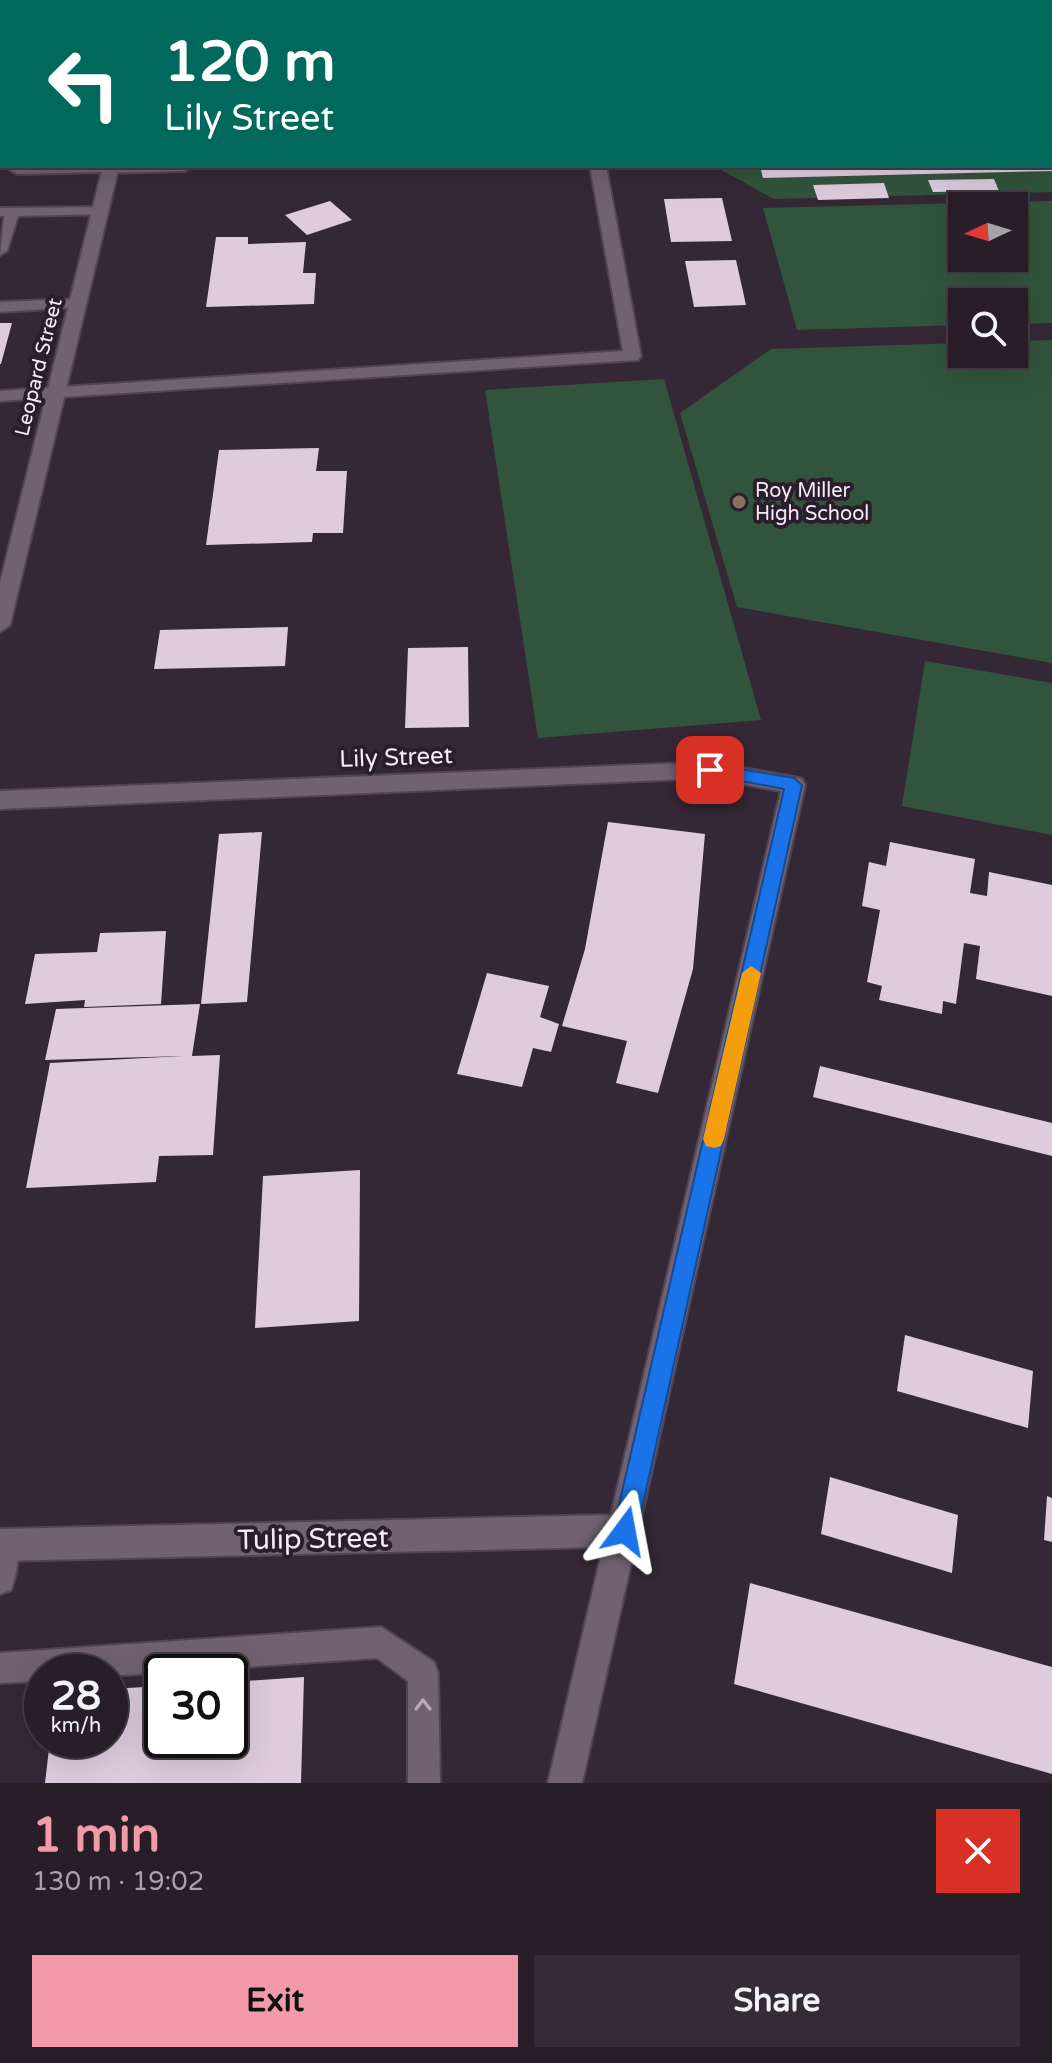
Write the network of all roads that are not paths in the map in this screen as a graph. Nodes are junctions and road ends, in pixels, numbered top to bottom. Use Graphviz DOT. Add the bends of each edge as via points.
graph roads {
  1 [pos="18,168"];
  2 [pos="80,168"];
  3 [pos="111,168"];
  4 [pos="598,168"];
  5 [pos="100,211"];
  6 [pos="6,212"];
  7 [pos="0,251"];
  8 [pos="76,304"];
  9 [pos="0,307"];
  10 [pos="54,393"];
  11 [pos="0,396"];
  12 [pos="0,625"];
  13 [pos="0,800"];
  14 [pos="625,1531"];
  15 [pos="2,1545"];
  16 [pos="0,1579"];
  17 [pos="0,1668"];
  18 [pos="424,1783"];
  19 [pos="565,1783"];
  1 -- 2 [label="lane"];
  3 -- 5 [label="street, Leopard Street"];
  4 -- 10 [label="street" via="632,356"];
  5 -- 6 [label="lane"];
  5 -- 8 [label="street, Leopard Street"];
  6 -- 7 [label="lane"];
  8 -- 9 [label="lane"];
  8 -- 10 [label="street, Leopard Street"];
  10 -- 11 [label="street"];
  10 -- 12 [label="street, Leopard Street"];
  13 -- 14 [label="street, Lily Street" via="710,770 794,785"];
  14 -- 15 [label="street, Tulip Street"];
  14 -- 19 [label="street"];
  15 -- 16 [label="lane"];
  18 -- 17 [label="lane, one-way" via="423,1673 381,1642"];
}
